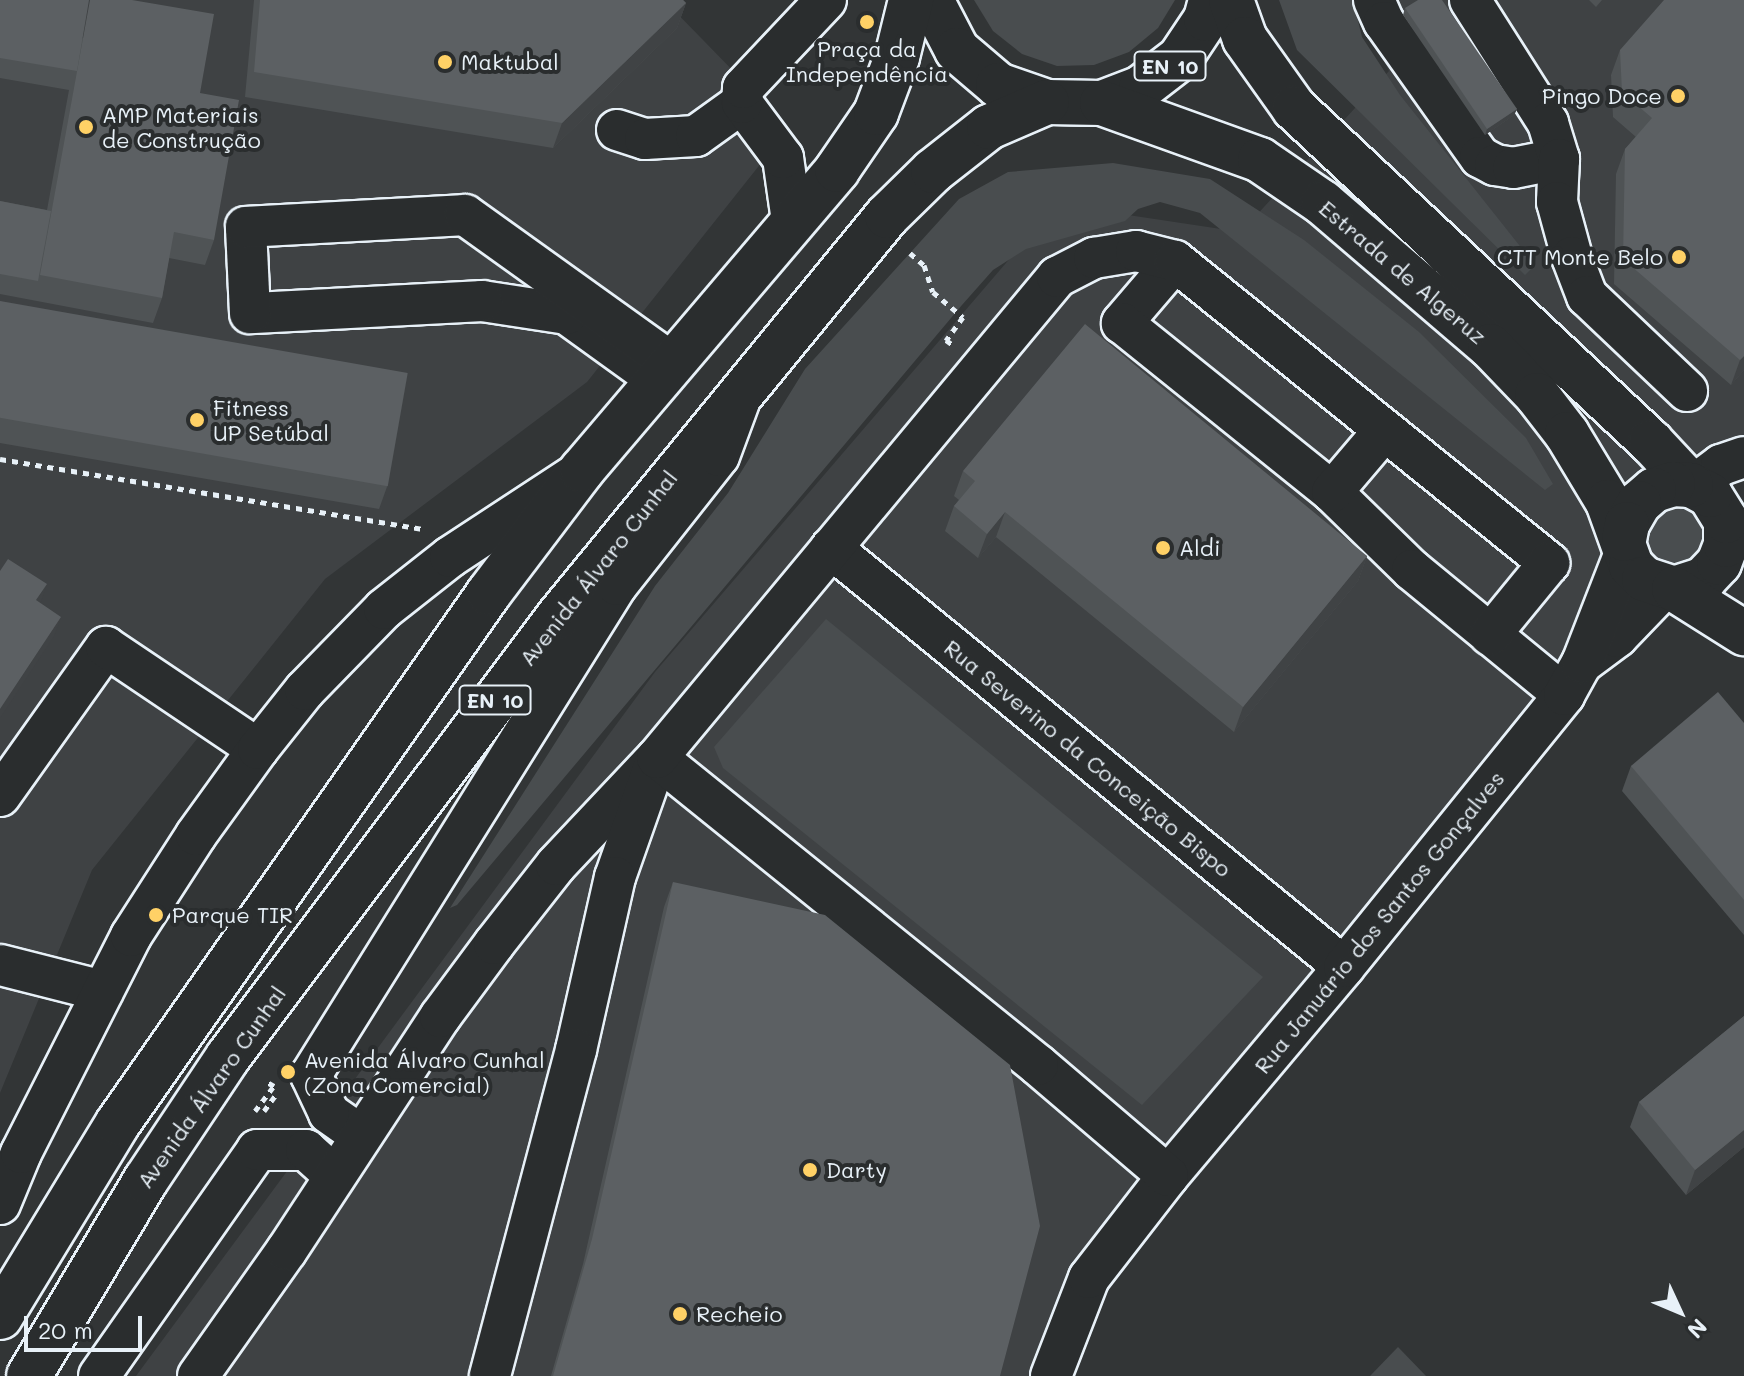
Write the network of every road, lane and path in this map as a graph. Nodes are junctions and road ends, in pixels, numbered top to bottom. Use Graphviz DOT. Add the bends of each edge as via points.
graph roads {
  1 [pos="826,0"];
  2 [pos="911,0"];
  3 [pos="931,0"];
  4 [pos="1211,0"];
  5 [pos="1231,0"];
  6 [pos="1374,0"];
  7 [pos="1470,0"];
  8 [pos="1047,102"];
  9 [pos="742,103"];
  10 [pos="1102,103"];
  11 [pos="617,130"];
  12 [pos="1559,159"];
  13 [pos="792,221"];
  14 [pos="912,255"];
  15 [pos="1175,261"];
  16 [pos="946,340"];
  17 [pos="665,371"];
  18 [pos="746,383"];
  19 [pos="1687,391"];
  20 [pos="1384,431"];
  21 [pos="1744,457"];
  22 [pos="0,459"];
  23 [pos="582,470"];
  24 [pos="1692,486"];
  25 [pos="1332,492"];
  26 [pos="434,522"];
  27 [pos="1736,529"];
  28 [pos="1625,544"];
  29 [pos="831,548"];
  30 [pos="1669,589"];
  31 [pos="1744,633"];
  32 [pos="1490,635"];
  33 [pos="1573,679"];
  34 [pos="258,749"];
  35 [pos="657,758"];
  36 [pos="0,796"];
  37 [pos="0,965"];
  38 [pos="1344,967"];
  39 [pos="103,991"];
  40 [pos="360,1135"];
  41 [pos="335,1176"];
  42 [pos="1168,1176"];
  43 [pos="0,1204"];
  44 [pos="0,1317"];
  45 [pos="29,1376"];
  46 [pos="99,1376"];
  47 [pos="198,1376"];
  48 [pos="490,1376"];
  49 [pos="1051,1376"];
  1 -- 9 [label="street" via="743,88"];
  2 -- 13 [label="main road, EN 10" via="876,113 837,170"];
  3 -- 8 [label="main road, EN 10" via="957,50 998,85"];
  4 -- 10 [label="main road, EN 10" via="1206,19 1180,58 1141,88"];
  5 -- 24 [label="main road, Estrada de Algeruz" via="1245,39 1294,108"];
  6 -- 12 [label="street" via="1384,22 1480,157 1513,168"];
  7 -- 12 [label="street" via="1537,102"];
  8 -- 10 [label="main road, EN 10"];
  8 -- 18 [label="main road, Avenida Álvaro Cunhal / EN 10" via="989,127 933,171 887,216"];
  9 -- 11 [label="street" via="696,136 645,139"];
  9 -- 13 [label="street" via="783,158"];
  10 -- 28 [label="main road, Estrada de Algeruz" via="1260,160 1323,203 1490,346 1537,395 1585,464"];
  12 -- 19 [label="street" via="1557,202 1587,296"];
  13 -- 17 [label="main road, EN 10"];
  14 -- 16 [label="path" via="924,265 933,292 963,317"];
  15 -- 20 [label="street"];
  15 -- 25 [label="street" via="1122,323"];
  15 -- 29 [label="street" via="1136,251 1094,258 1057,277"];
  17 -- 17 [label="street" via="465,215 246,227 250,313 482,301 567,314"];
  17 -- 23 [label="main road, EN 10"];
  18 -- 40 [label="street" via="719,456 617,585 311,1075 329,1113"];
  18 -- 45 [label="main road, Avenida Álvaro Cunhal / EN 10" via="549,628 228,1057 146,1180"];
  20 -- 25 [label="street"];
  20 -- 32 [label="street" via="1549,563"];
  21 -- 24 [label="street" via="1721,465"];
  22 -- 26 [label="path" via="424,530"];
  23 -- 34 [label="street" via="450,557 384,609 305,690"];
  23 -- 44 [label="main road, EN 10" via="471,619 118,1123"];
  24 -- 27 [label="main road, Estrada de Algeruz" via="1710,495"];
  24 -- 28 [label="main road" via="1664,486 1646,495 1632,513"];
  25 -- 32 [label="street" via="1412,570"];
  27 -- 30 [label="main road, Estrada de Algeruz" via="1712,572 1695,585"];
  28 -- 30 [label="main road, Estrada de Algeruz" via="1637,574"];
  28 -- 33 [label="street, Rua Januário dos Santos Gonçalves"];
  29 -- 35 [label="street"];
  29 -- 38 [label="street, Rua Severino da Conceição Bispo"];
  30 -- 31 [label="main road, Estrada de Algeruz"];
  30 -- 33 [label="street, Rua Januário dos Santos Gonçalves"];
  32 -- 33 [label="street"];
  33 -- 38 [label="street, Rua Januário dos Santos Gonçalves"];
  34 -- 36 [label="street" via="106,647"];
  34 -- 39 [label="street" via="131,936"];
  35 -- 40 [label="street" via="547,876 440,1017"];
  35 -- 42 [label="street"];
  35 -- 48 [label="street" via="615,877 576,1050"];
  37 -- 39 [label="street"];
  38 -- 42 [label="street, Rua Januário dos Santos Gonçalves"];
  39 -- 43 [label="street"];
  40 -- 41 [label="street"];
  41 -- 46 [label="street" via="306,1150 257,1150"];
  41 -- 47 [label="street"];
  42 -- 49 [label="street, Rua Januário dos Santos Gonçalves" via="1089,1278"];
}
